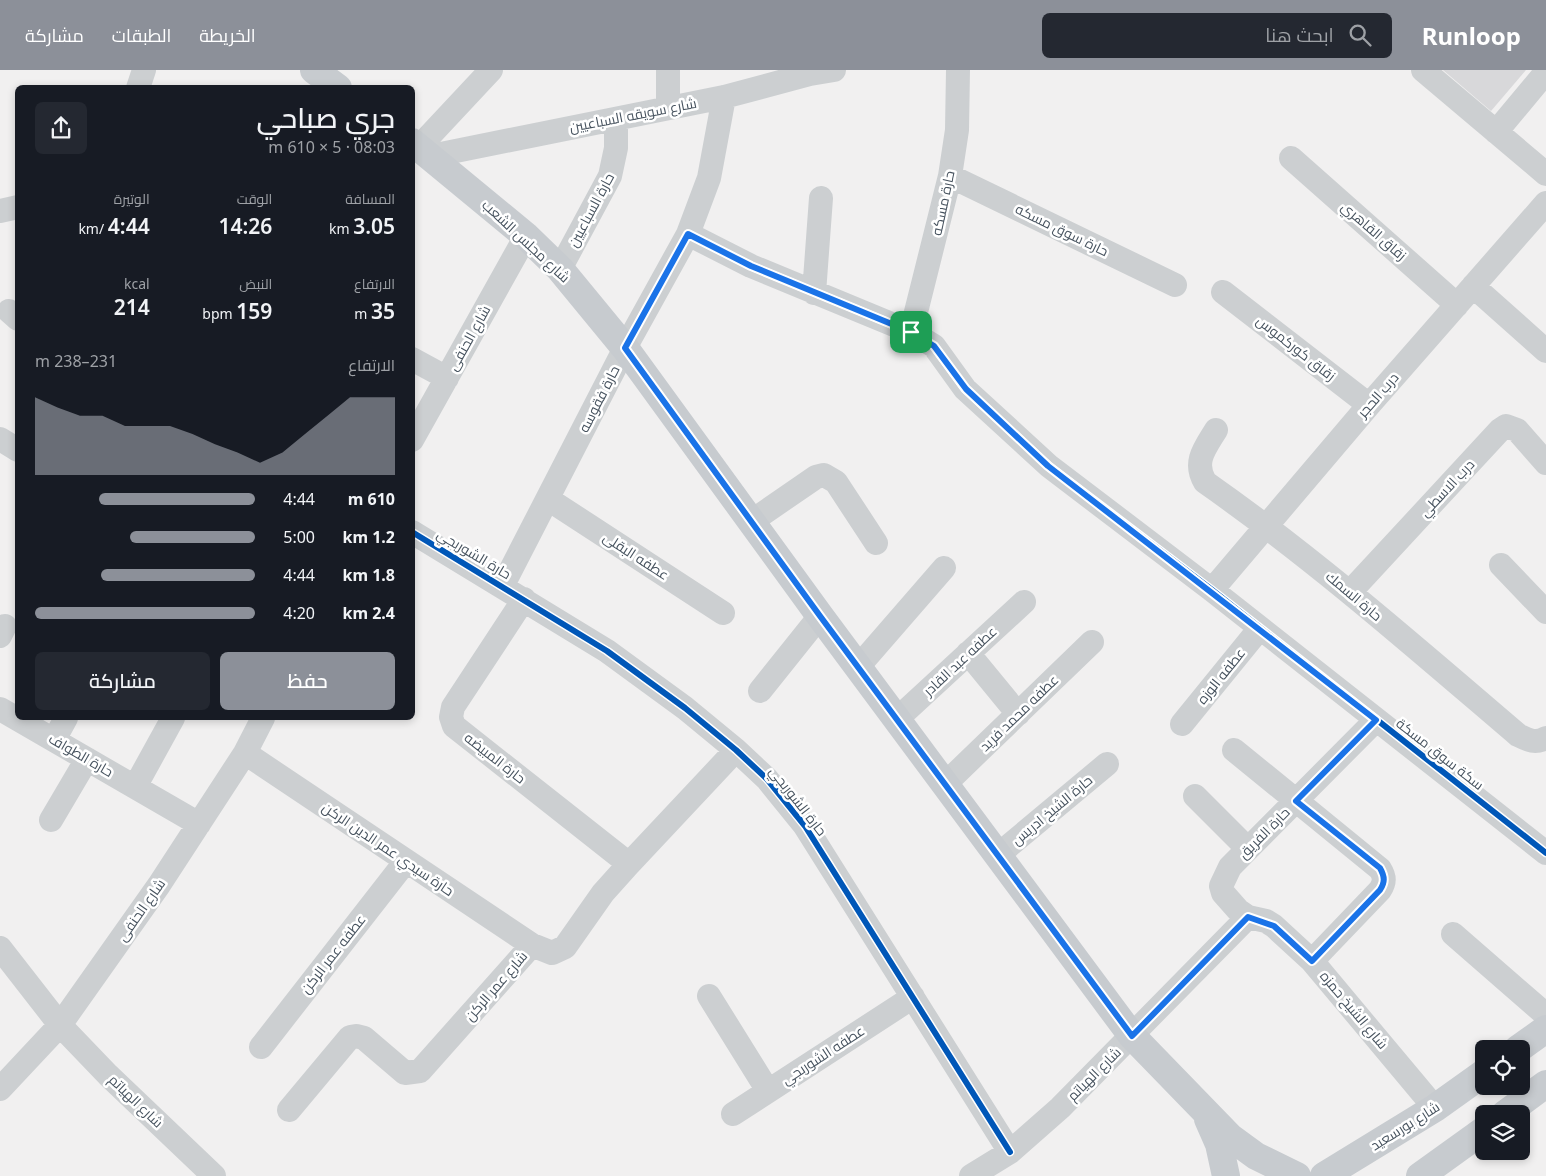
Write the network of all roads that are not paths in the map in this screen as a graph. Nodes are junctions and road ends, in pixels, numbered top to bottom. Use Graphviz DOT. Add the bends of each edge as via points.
graph roads {
  1 [pos="144,70"];
  2 [pos="314,70"];
  3 [pos="491,70"];
  4 [pos="668,70"];
  5 [pos="834,70"];
  6 [pos="958,70"];
  7 [pos="1423,70"];
  8 [pos="811,72"];
  9 [pos="1546,72"];
  10 [pos="139,85"];
  11 [pos="334,85"];
  12 [pos="724,97"];
  13 [pos="668,108"];
  14 [pos="616,119"];
  15 [pos="1496,132"];
  16 [pos="421,148"];
  17 [pos="1291,158"];
  18 [pos="1546,174"];
  19 [pos="950,176"];
  20 [pos="821,198"];
  21 [pos="1546,202"];
  22 [pos="15,208"];
  23 [pos="0,211"];
  24 [pos="688,234"];
  25 [pos="526,236"];
  26 [pos="560,269"];
  27 [pos="1175,285"];
  28 [pos="1473,286"];
  29 [pos="1223,292"];
  30 [pos="814,293"];
  31 [pos="1457,305"];
  32 [pos="911,332"];
  33 [pos="625,348"];
  34 [pos="1546,351"];
  35 [pos="415,361"];
  36 [pos="447,378"];
  37 [pos="1369,405"];
  38 [pos="1216,430"];
  39 [pos="415,435"];
  40 [pos="0,439"];
  41 [pos="15,448"];
  42 [pos="1546,463"];
  43 [pos="548,500"];
  44 [pos="752,521"];
  45 [pos="1267,525"];
  46 [pos="415,534"];
  47 [pos="876,543"];
  48 [pos="1501,565"];
  49 [pos="944,568"];
  50 [pos="503,585"];
  51 [pos="1212,590"];
  52 [pos="1350,592"];
  53 [pos="524,599"];
  54 [pos="1024,602"];
  55 [pos="1546,612"];
  56 [pos="723,613"];
  57 [pos="820,616"];
  58 [pos="1260,628"];
  59 [pos="1092,642"];
  60 [pos="968,654"];
  61 [pos="858,667"];
  62 [pos="760,691"];
  63 [pos="0,709"];
  64 [pos="1018,714"];
  65 [pos="15,718"];
  66 [pos="896,719"];
  67 [pos="19,720"];
  68 [pos="65,720"];
  69 [pos="171,720"];
  70 [pos="259,720"];
  71 [pos="1376,720"];
  72 [pos="1182,724"];
  73 [pos="1546,738"];
  74 [pos="54,740"];
  75 [pos="736,750"];
  76 [pos="1234,750"];
  77 [pos="245,753"];
  78 [pos="87,759"];
  79 [pos="1107,764"];
  80 [pos="945,784"];
  81 [pos="135,786"];
  82 [pos="1195,796"];
  83 [pos="1296,801"];
  84 [pos="51,820"];
  85 [pos="199,824"];
  86 [pos="1248,849"];
  87 [pos="1546,853"];
  88 [pos="998,856"];
  89 [pos="406,861"];
  90 [pos="629,864"];
  91 [pos="1221,886"];
  92 [pos="1248,917"];
  93 [pos="1453,934"];
  94 [pos="532,945"];
  95 [pos="0,948"];
  96 [pos="1312,961"];
  97 [pos="709,996"];
  98 [pos="913,997"];
  99 [pos="1546,1015"];
  100 [pos="60,1025"];
  101 [pos="1546,1029"];
  102 [pos="1132,1036"];
  103 [pos="1530,1040"];
  104 [pos="261,1047"];
  105 [pos="1475,1079"];
  106 [pos="1546,1084"];
  107 [pos="0,1089"];
  108 [pos="768,1091"];
  109 [pos="1518,1105"];
  110 [pos="1435,1108"];
  111 [pos="289,1110"];
  112 [pos="733,1114"];
  113 [pos="1207,1116"];
  114 [pos="1475,1136"];
  115 [pos="1010,1152"];
  116 [pos="214,1176"];
  117 [pos="971,1176"];
  118 [pos="1226,1176"];
  119 [pos="1297,1176"];
  120 [pos="1324,1176"];
  121 [pos="1420,1176"];
  1 -- 10 [label="street"];
  2 -- 11 [label="main road"];
  3 -- 16 [label="street"];
  4 -- 13 [label="street"];
  5 -- 8 [label="street, شارع سويقه السباعيين"];
  6 -- 19 [label="street, حارة مسكه" via="957,130"];
  7 -- 15 [label="street"];
  8 -- 12 [label="street, شارع سويقه السباعيين"];
  9 -- 15 [label="street"];
  12 -- 13 [label="street, شارع سويقه السباعيين"];
  12 -- 24 [label="street, حارة فقوسه" via="709,178"];
  13 -- 14 [label="street, شارع سويقه السباعيين"];
  14 -- 16 [label="street, شارع سويقه السباعيين"];
  14 -- 26 [label="street, حارة السباعيين" via="616,155 610,176"];
  15 -- 18 [label="street"];
  16 -- 25 [label="main road, شارع مجلس الشعب"];
  17 -- 31 [label="street, زقاق القاهري"];
  19 -- 27 [label="street, حارة سوق مسكه"];
  19 -- 32 [label="street, حارة مسكه"];
  20 -- 30 [label="street"];
  21 -- 28 [label="street, درب الحجر"];
  22 -- 23 [label="street"];
  24 -- 30 [label="street, سكة سوق مسكة"];
  24 -- 33 [label="street, حارة فقوسه"];
  25 -- 26 [label="main road, شارع مجلس الشعب"];
  25 -- 36 [label="street, شارع الحنفى"];
  26 -- 33 [label="main road, شارع مجلس الشعب"];
  28 -- 31 [label="street, درب الحجر"];
  28 -- 34 [label="street"];
  29 -- 37 [label="street, زقاق كوركموس"];
  30 -- 32 [label="street, سكة سوق مسكة"];
  31 -- 37 [label="street, درب الحجر"];
  32 -- 51 [label="street, سكة سوق مسكة" via="934,346 966,389 1048,466"];
  33 -- 43 [label="street, حارة فقوسه"];
  33 -- 44 [label="main road, شارع مجلس الشعب"];
  35 -- 36 [label="street"];
  36 -- 39 [label="street, شارع الحنفى"];
  37 -- 45 [label="street, درب الحجر"];
  38 -- 45 [label="street, حارة السمك" via="1199,460 1200,473 1205,482"];
  40 -- 41 [label="street"];
  42 -- 52 [label="street, درب الاسطي" via="1517,430 1506,426"];
  43 -- 50 [label="street, حارة فقوسه"];
  43 -- 56 [label="street, عطفه البقلى"];
  44 -- 47 [label="street" via="816,476 824,475 836,482"];
  44 -- 57 [label="main road, شارع مجلس الشعب"];
  45 -- 51 [label="street, درب الحجر"];
  45 -- 52 [label="street, حارة السمك"];
  46 -- 50 [label="street, حارة الشوربجي"];
  48 -- 55 [label="street"];
  49 -- 61 [label="street"];
  50 -- 53 [label="street, حارة الشوربجي"];
  51 -- 58 [label="street, سكة سوق مسكة"];
  52 -- 73 [label="street, حارة السمك" via="1518,735 1540,742"];
  53 -- 75 [label="street, حارة الشوربجي" via="607,651"];
  53 -- 90 [label="street, حارة المبيضه" via="453,707 451,717 454,726"];
  54 -- 60 [label="street, عطفه عبد القادر"];
  57 -- 61 [label="main road, شارع مجلس الشعب"];
  57 -- 62 [label="street"];
  58 -- 71 [label="street, سكة سوق مسكة"];
  58 -- 72 [label="street, عطفه الوزه"];
  59 -- 64 [label="street, عطفه محمد فريد"];
  60 -- 64 [label="street"];
  60 -- 66 [label="street, عطفه عبد القادر"];
  61 -- 66 [label="main road, شارع مجلس الشعب"];
  63 -- 65 [label="street, حارة الطواف"];
  64 -- 80 [label="street, عطفه محمد فريد"];
  66 -- 80 [label="main road, شارع مجلس الشعب"];
  67 -- 74 [label="street, حارة الطواف"];
  68 -- 74 [label="street"];
  69 -- 81 [label="street"];
  70 -- 77 [label="street, شارع الحنفى"];
  71 -- 83 [label="street, حارة الفريق"];
  71 -- 87 [label="street, سكة سوق مسكة"];
  74 -- 78 [label="street, حارة الطواف"];
  75 -- 90 [label="street, شارع عمر الركن"];
  75 -- 98 [label="street, حارة الشوربجي" via="767,779 805,826"];
  76 -- 83 [label="street"];
  77 -- 85 [label="street, شارع الحنفى"];
  77 -- 89 [label="street, حارة سيدي عمر الدين الركن"];
  78 -- 81 [label="street, حارة الطواف"];
  78 -- 84 [label="street"];
  79 -- 88 [label="street, حارة الشيخ ادريس"];
  80 -- 88 [label="main road, شارع مجلس الشعب"];
  81 -- 85 [label="street, حارة الطواف"];
  82 -- 86 [label="street"];
  83 -- 86 [label="street, حارة الفريق"];
  83 -- 96 [label="street" via="1380,868 1384,876 1380,890"];
  85 -- 100 [label="street, شارع الحنفى"];
  86 -- 91 [label="street, حارة الفريق" via="1230,868"];
  88 -- 102 [label="main road, شارع مجلس الشعب"];
  89 -- 94 [label="street, حارة سيدي عمر الدين الركن"];
  89 -- 104 [label="street, عطفه عمر الركن"];
  90 -- 94 [label="street, شارع عمر الركن" via="603,893 561,951 552,953"];
  91 -- 92 [label="street, شارع الشيخ حمزه" via="1230,903"];
  92 -- 96 [label="street, شارع الشيخ حمزه" via="1274,926"];
  92 -- 102 [label="street, شارع الهياتم"];
  93 -- 99 [label="street"];
  94 -- 111 [label="street, شارع عمر الركن" via="420,1071 405,1073 364,1038 350,1037"];
  95 -- 100 [label="street, شارع الهياتم"];
  96 -- 110 [label="street, شارع الشيخ حمزه"];
  97 -- 108 [label="street"];
  98 -- 108 [label="street, عطفه الشوربجي"];
  98 -- 115 [label="street, حارة الشوربجي"];
  100 -- 107 [label="street, شارع الحنفى"];
  100 -- 116 [label="street, شارع الهياتم"];
  101 -- 103 [label="main road"];
  102 -- 113 [label="main road, شارع مجلس الشعب"];
  102 -- 115 [label="street, شارع الهياتم" via="1060,1108"];
  105 -- 110 [label="main road, شارع بورسعيد"];
  106 -- 109 [label="main road"];
  108 -- 112 [label="street, عطفه الشوربجي"];
  110 -- 120 [label="main road, شارع بورسعيد"];
  113 -- 118 [label="main road, شارع مجلس الشعب" via="1219,1144"];
  113 -- 119 [label="main road, شارع مجلس الشعب" via="1256,1156"];
  114 -- 121 [label="main road"];
  115 -- 117 [label="street, شارع الهياتم"];
}
